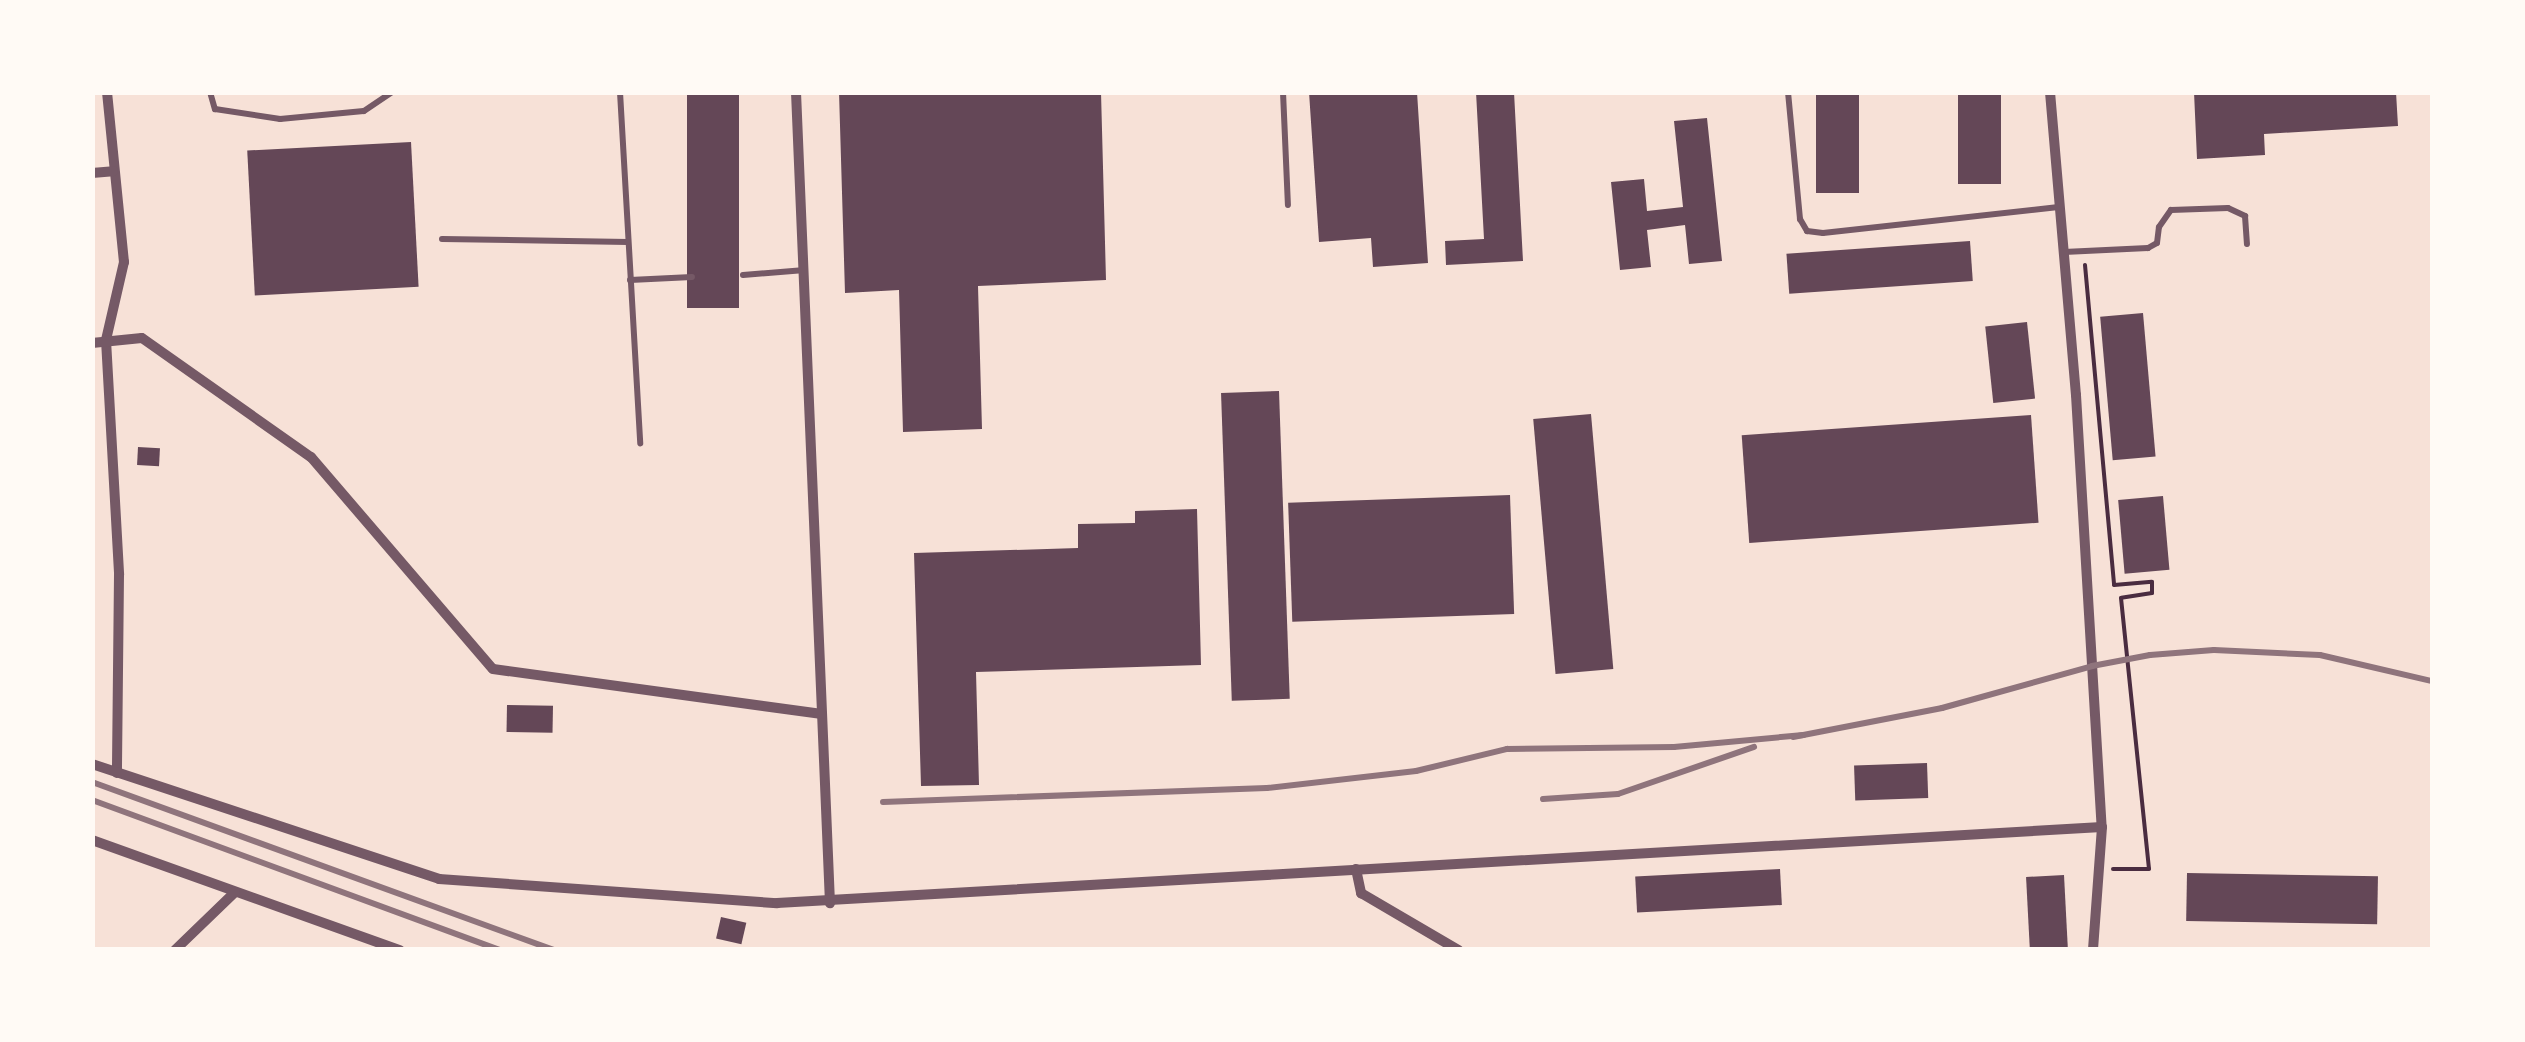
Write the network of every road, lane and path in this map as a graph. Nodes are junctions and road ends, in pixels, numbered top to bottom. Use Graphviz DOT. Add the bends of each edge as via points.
graph roads {
  1 [pos="106,92"];
  2 [pos="210,92"];
  3 [pos="392,92"];
  4 [pos="620,92"];
  5 [pos="796,92"];
  6 [pos="1283,92"];
  7 [pos="1788,92"];
  8 [pos="2050,92"];
  9 [pos="112,171"];
  10 [pos="92,173"];
  11 [pos="1288,205"];
  12 [pos="2060,206"];
  13 [pos="442,239"];
  14 [pos="628,242"];
  15 [pos="2247,244"];
  16 [pos="2084,251"];
  17 [pos="2064,252"];
  18 [pos="805,270"];
  19 [pos="743,274"];
  20 [pos="692,277"];
  21 [pos="630,280"];
  22 [pos="106,340"];
  23 [pos="92,343"];
  24 [pos="640,443"];
  25 [pos="822,714"];
  26 [pos="92,764"];
  27 [pos="117,773"];
  28 [pos="2102,827"];
  29 [pos="92,840"];
  30 [pos="1356,869"];
  31 [pos="2098,870"];
  32 [pos="234,892"];
  33 [pos="830,903"];
  34 [pos="175,950"];
  35 [pos="400,950"];
  36 [pos="1458,950"];
  37 [pos="2092,950"];
  1 -- 9 [label="street"];
  2 -- 3 [label="lane" via="215,109 280,119 364,111"];
  4 -- 14 [label="lane"];
  5 -- 18 [label="street"];
  6 -- 11 [label="lane"];
  7 -- 12 [label="lane" via="1800,219 1808,231"];
  8 -- 12 [label="street"];
  9 -- 10 [label="street"];
  9 -- 22 [label="street" via="124,262"];
  12 -- 17 [label="street"];
  13 -- 14 [label="lane"];
  14 -- 21 [label="lane"];
  15 -- 16 [label="lane" via="2239,210 2209,208 2171,210 2157,244 2148,248"];
  16 -- 17 [label="lane"];
  16 -- 31 [label="path" via="2114,584 2152,582 2152,593 2121,598 2149,869"];
  17 -- 28 [label="street"];
  18 -- 19 [label="lane"];
  18 -- 25 [label="street"];
  20 -- 21 [label="lane"];
  21 -- 24 [label="lane"];
  22 -- 23 [label="street"];
  22 -- 25 [label="street" via="142,338 312,457 492,669"];
  22 -- 27 [label="street" via="118,575"];
  25 -- 33 [label="street"];
  26 -- 27 [label="street"];
  27 -- 33 [label="street" via="439,879"];
  28 -- 30 [label="street"];
  28 -- 31 [label="street"];
  29 -- 32 [label="street"];
  30 -- 33 [label="street"];
  30 -- 36 [label="street" via="1361,893"];
  31 -- 37 [label="street"];
  32 -- 34 [label="street"];
  32 -- 35 [label="street"];
}
